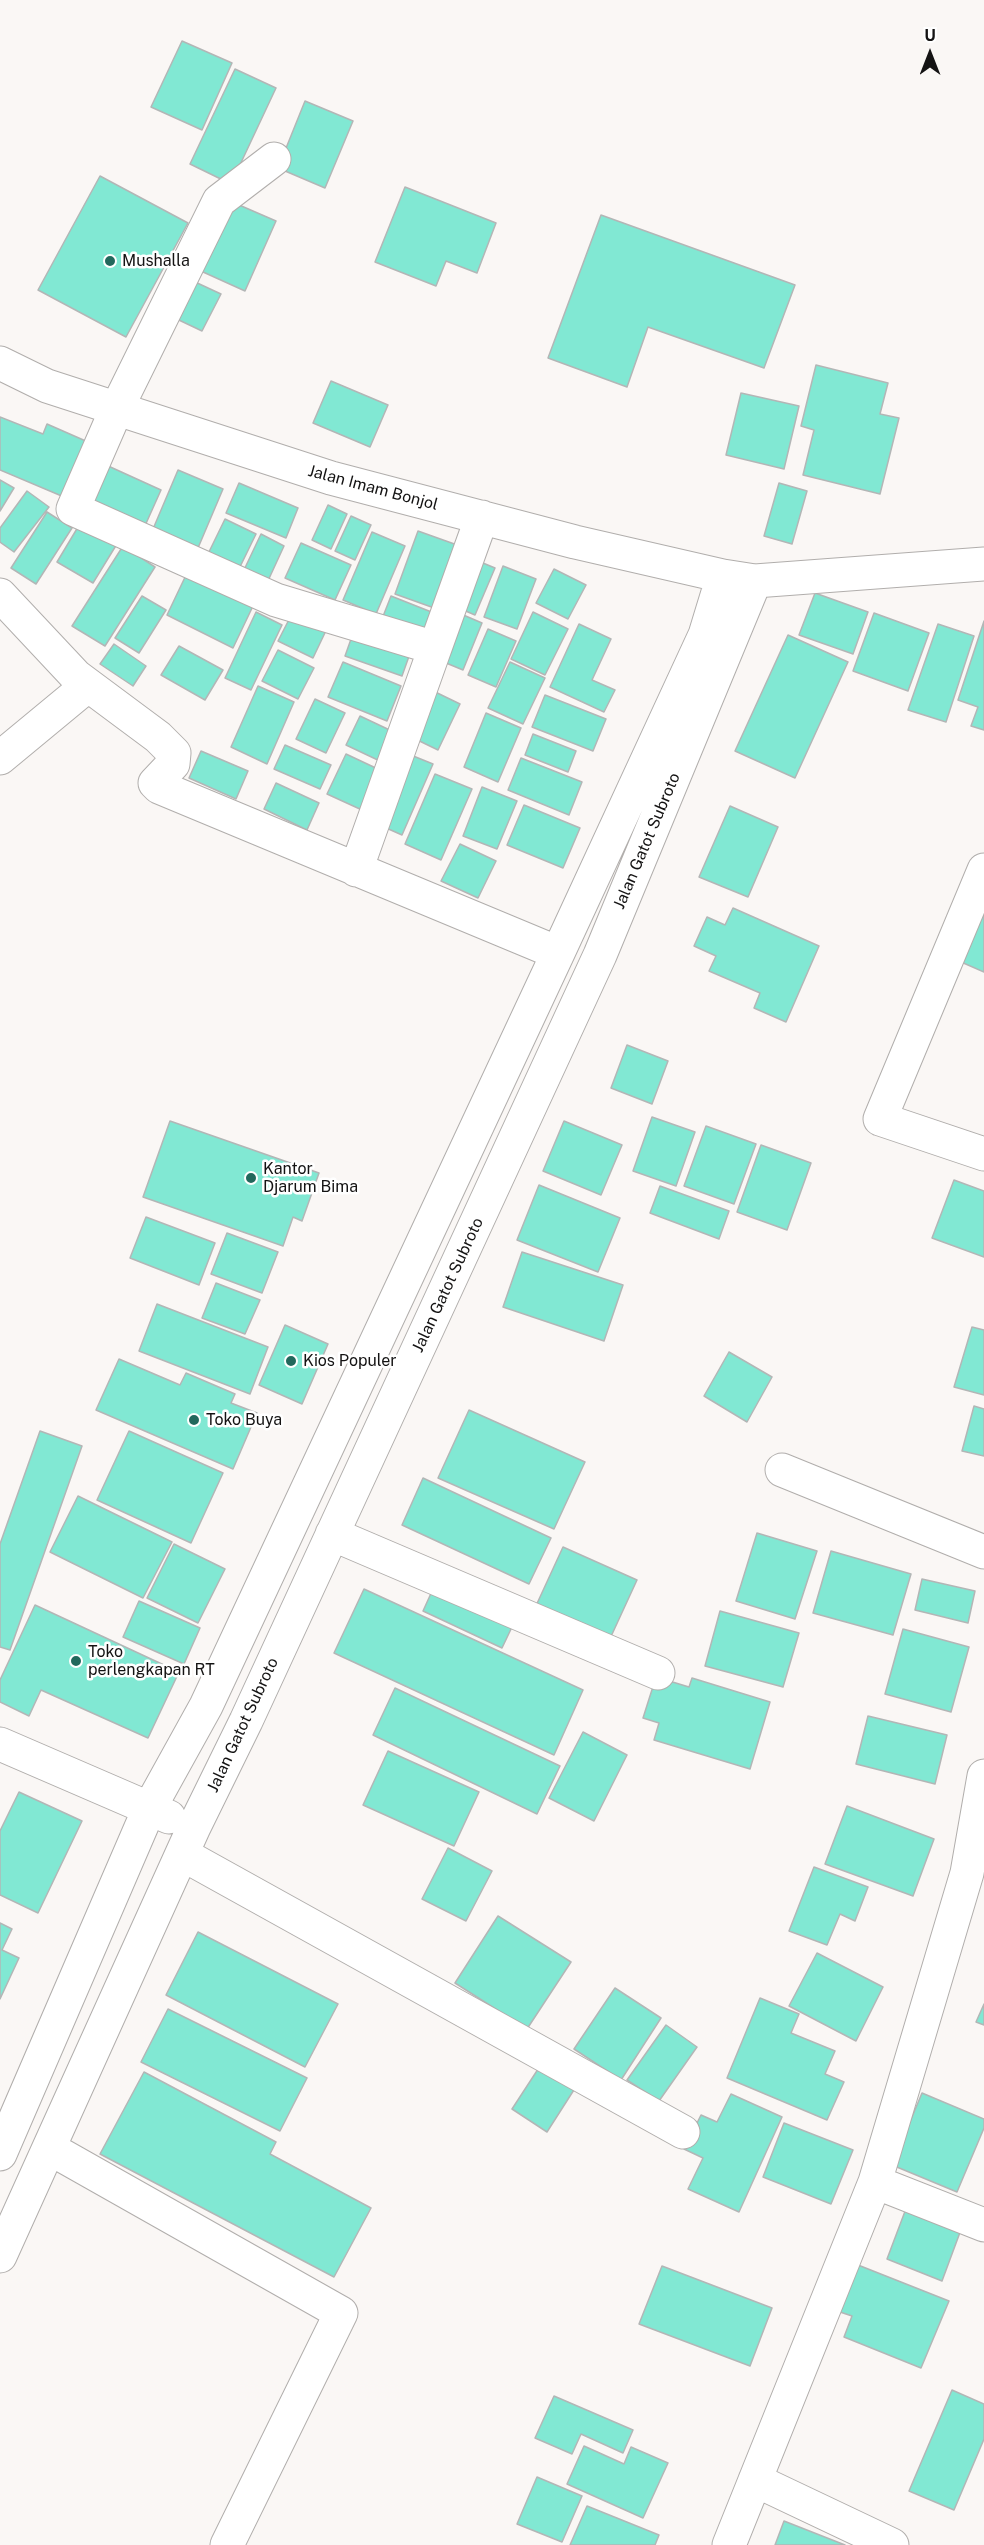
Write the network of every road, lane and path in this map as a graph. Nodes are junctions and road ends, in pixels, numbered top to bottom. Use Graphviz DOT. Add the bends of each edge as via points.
graph roads {
  1 [pos="274,159"];
  2 [pos="0,363"];
  3 [pos="117,408"];
  4 [pos="482,517"];
  5 [pos="984,564"];
  6 [pos="739,578"];
  7 [pos="0,595"];
  8 [pos="435,648"];
  9 [pos="87,686"];
  10 [pos="0,758"];
  11 [pos="356,870"];
  12 [pos="984,870"];
  13 [pos="558,953"];
  14 [pos="984,1154"];
  15 [pos="782,1470"];
  16 [pos="332,1534"];
  17 [pos="984,1552"];
  18 [pos="658,1673"];
  19 [pos="0,1744"];
  20 [pos="984,1776"];
  21 [pos="149,1809"];
  22 [pos="188,1841"];
  23 [pos="11,2101"];
  24 [pos="683,2132"];
  25 [pos="49,2148"];
  26 [pos="0,2154"];
  27 [pos="875,2182"];
  28 [pos="984,2225"];
  29 [pos="0,2256"];
  30 [pos="755,2480"];
  31 [pos="227,2545"];
  32 [pos="729,2545"];
  33 [pos="892,2545"];
  1 -- 3 [label="street" via="219,201"];
  2 -- 3 [label="street, Jalan Imam Bonjol" via="47,386"];
  3 -- 4 [label="street, Jalan Imam Bonjol" via="331,478"];
  3 -- 8 [label="street" via="73,509 276,600"];
  4 -- 6 [label="street, Jalan Imam Bonjol"];
  4 -- 8 [label="street"];
  5 -- 6 [label="street"];
  6 -- 13 [label="street, Jalan Gatot Subroto" via="705,635"];
  6 -- 16 [label="street, Jalan Gatot Subroto" via="600,955"];
  7 -- 9 [label="street"];
  8 -- 11 [label="street"];
  9 -- 10 [label="street"];
  9 -- 11 [label="street" via="140,723 174,753 173,764 155,783 159,787"];
  11 -- 13 [label="street"];
  12 -- 14 [label="street" via="880,1119"];
  13 -- 21 [label="street, Jalan Gatot Subroto" via="206,1706"];
  15 -- 17 [label="street"];
  16 -- 18 [label="street"];
  16 -- 22 [label="street, Jalan Gatot Subroto"];
  19 -- 21 [label="street"];
  20 -- 27 [label="street" via="967,1873"];
  21 -- 22 [label="street"];
  21 -- 23 [label="street, Jalan Gatot Subroto"];
  22 -- 24 [label="street"];
  22 -- 25 [label="street, Jalan Gatot Subroto"];
  23 -- 26 [label="street, Jalan Gatot Subroto"];
  25 -- 29 [label="street, Jalan Gatot Subroto"];
  25 -- 31 [label="street" via="341,2313"];
  27 -- 28 [label="street"];
  27 -- 30 [label="street"];
  30 -- 32 [label="street"];
  30 -- 33 [label="street"];
}
